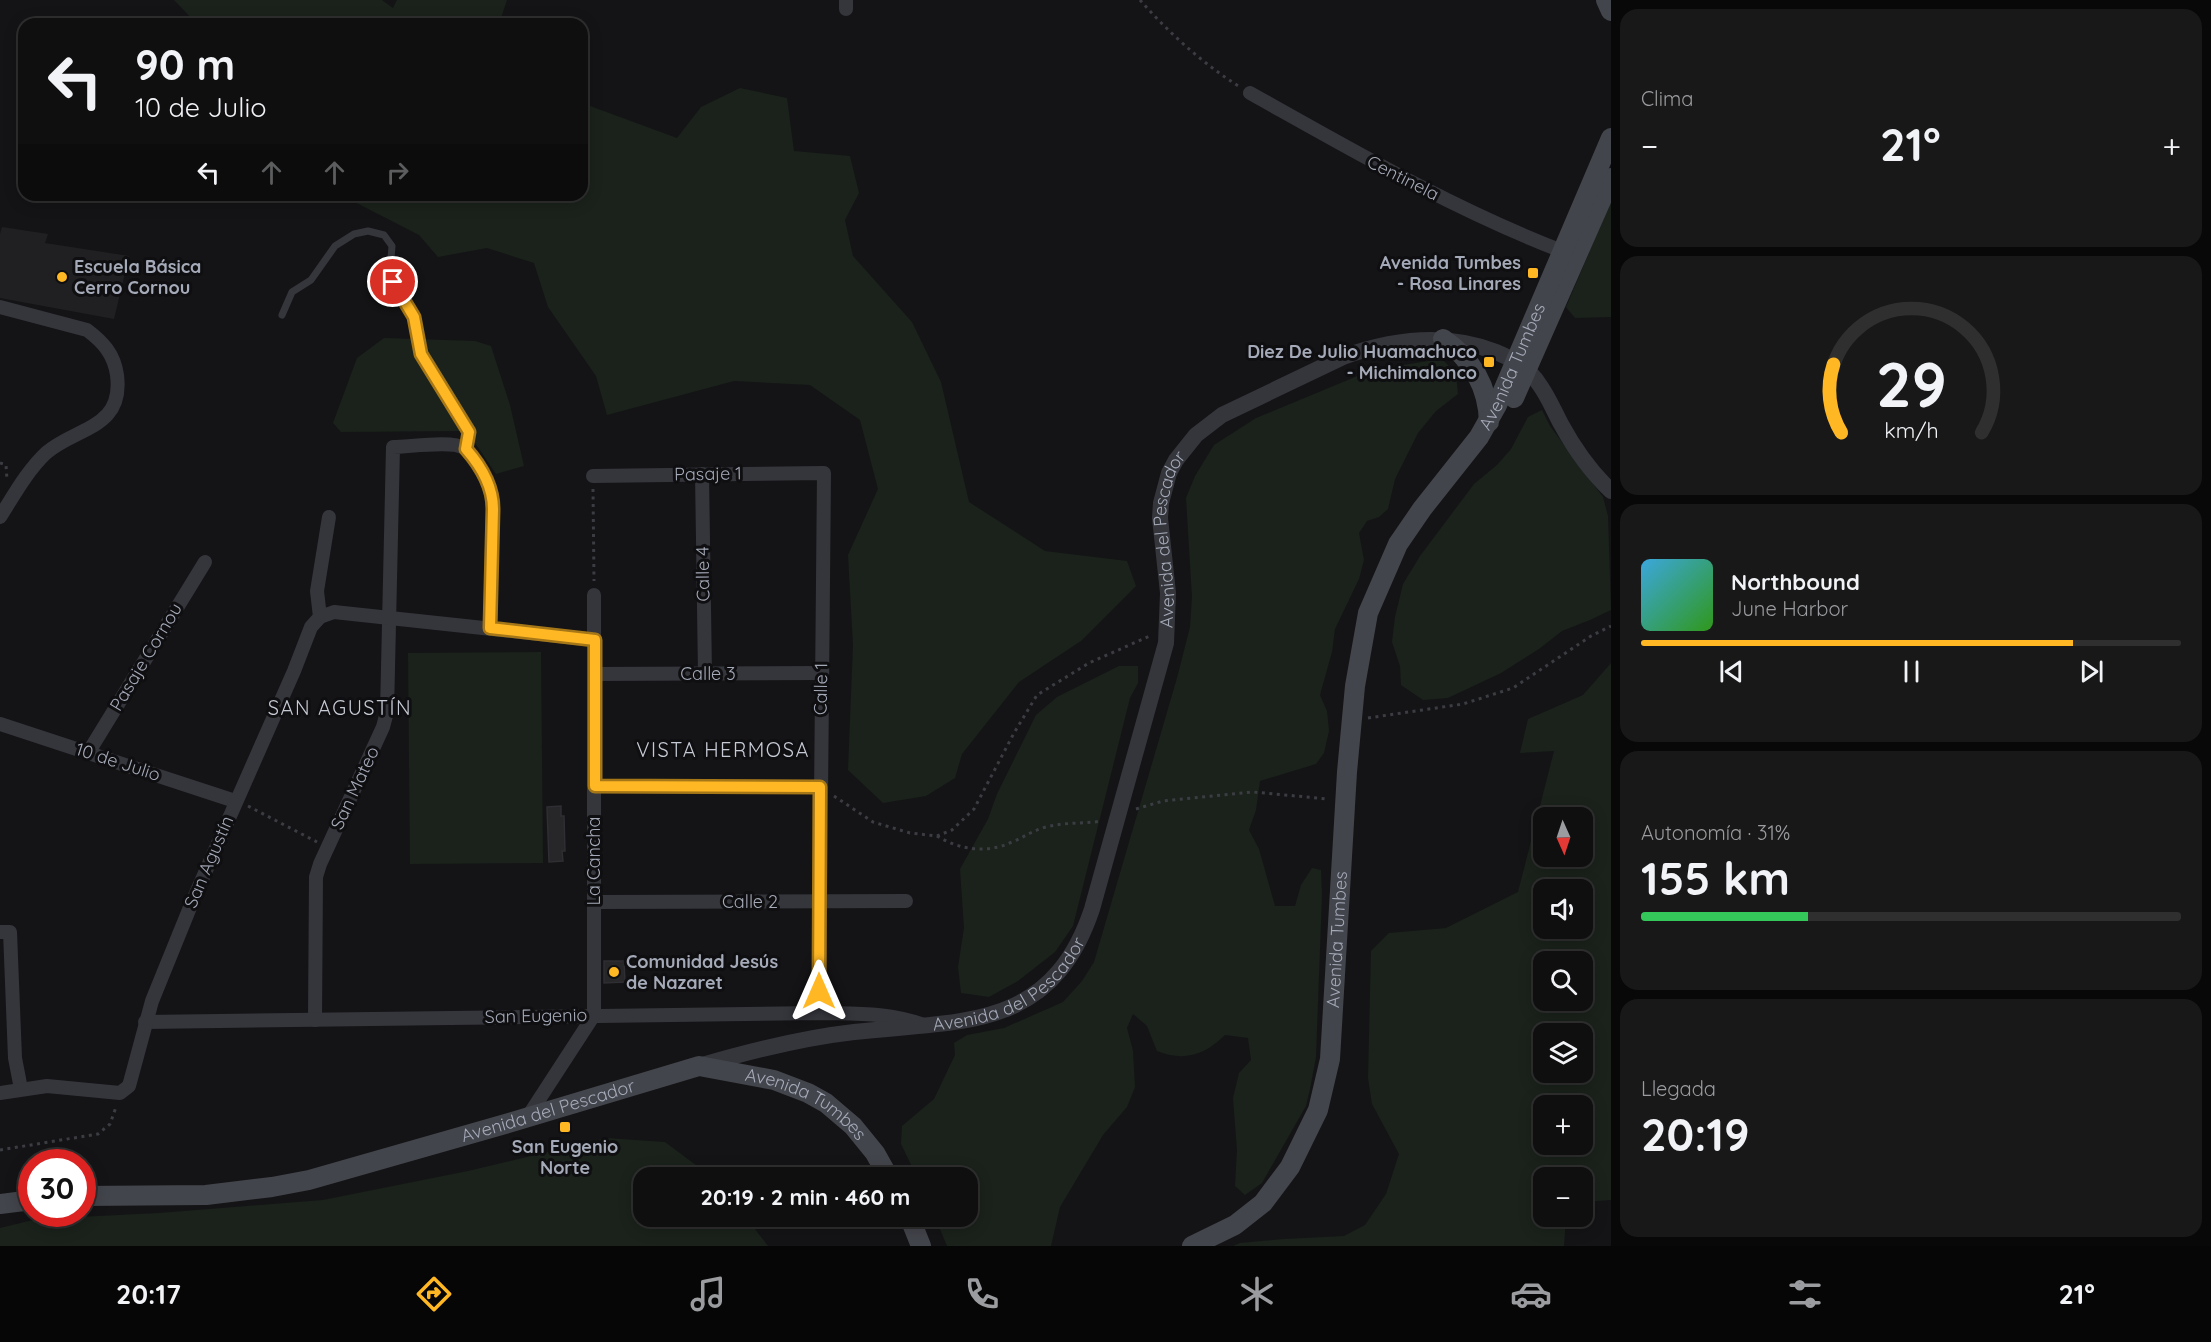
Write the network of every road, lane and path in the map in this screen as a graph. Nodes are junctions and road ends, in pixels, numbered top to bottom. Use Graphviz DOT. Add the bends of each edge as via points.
graph roads {
  1 [pos="1140,0"];
  2 [pos="1606,0"];
  3 [pos="1611,11"];
  4 [pos="1250,93"];
  5 [pos="1611,138"];
  6 [pos="1611,178"];
  7 [pos="1562,251"];
  8 [pos="0,307"];
  9 [pos="282,315"];
  10 [pos="1443,339"];
  11 [pos="1521,365"];
  12 [pos="1489,422"];
  13 [pos="466,449"];
  14 [pos="824,472"];
  15 [pos="702,474"];
  16 [pos="593,476"];
  17 [pos="1611,490"];
  18 [pos="0,516"];
  19 [pos="329,517"];
  20 [pos="204,562"];
  21 [pos="1383,578"];
  22 [pos="594,595"];
  23 [pos="320,617"];
  24 [pos="390,618"];
  25 [pos="1611,626"];
  26 [pos="490,628"];
  27 [pos="1168,629"];
  28 [pos="595,640"];
  29 [pos="821,673"];
  30 [pos="595,674"];
  31 [pos="705,674"];
  32 [pos="1352,720"];
  33 [pos="0,724"];
  34 [pos="88,753"];
  35 [pos="595,786"];
  36 [pos="820,787"];
  37 [pos="1345,799"];
  38 [pos="236,801"];
  39 [pos="1118,817"];
  40 [pos="937,836"];
  41 [pos="327,848"];
  42 [pos="819,901"];
  43 [pos="906,901"];
  44 [pos="594,902"];
  45 [pos="0,932"];
  46 [pos="819,1013"];
  47 [pos="594,1016"];
  48 [pos="315,1020"];
  49 [pos="145,1022"];
  50 [pos="925,1025"];
  51 [pos="699,1066"];
  52 [pos="21,1089"];
  53 [pos="120,1092"];
  54 [pos="0,1093"];
  55 [pos="527,1118"];
  56 [pos="0,1150"];
  57 [pos="883,1167"];
  58 [pos="96,1196"];
  59 [pos="18,1202"];
  60 [pos="0,1204"];
  61 [pos="913,1227"];
  62 [pos="921,1246"];
  63 [pos="1192,1246"];
  1 -- 4 [label="path" via="1217,71"];
  2 -- 3 [label="main road"];
  4 -- 7 [label="street, Centinela" via="1449,201"];
  5 -- 7 [label="main road, Avenida Tumbes"];
  6 -- 11 [label="main road, Avenida Tumbes"];
  7 -- 11 [label="main road, Avenida Tumbes"];
  8 -- 18 [label="street" via="87,330 108,349 118,379 114,407 89,430 39,460"];
  9 -- 13 [label="lane" via="292,292 311,280 335,246 354,234 368,231 384,236 392,246 393,282 414,317 421,354 469,432"];
  10 -- 11 [label="street, Avenida del Pescador" via="1480,346"];
  10 -- 12 [label="main road" via="1462,355 1479,378"];
  10 -- 27 [label="street, Avenida del Pescador" via="1396,342 1343,357 1222,415 1196,435 1176,460 1161,503"];
  11 -- 12 [label="main road, Avenida Tumbes"];
  11 -- 17 [label="street" via="1539,382 1583,458"];
  11 -- 21 [label="main road, Avenida Tumbes" via="1502,424 1483,454"];
  12 -- 21 [label="main road, Avenida Tumbes" via="1398,544"];
  13 -- 24 [label="street, San Mateo" via="451,445 393,447"];
  13 -- 26 [label="street" via="492,495"];
  14 -- 15 [label="street, Pasaje 1"];
  14 -- 29 [label="street, Calle 1"];
  15 -- 16 [label="street, Pasaje 1"];
  15 -- 31 [label="street, Calle 4"];
  16 -- 22 [label="path"];
  19 -- 23 [label="street" via="317,591"];
  20 -- 34 [label="street, Pasaje Cornou"];
  21 -- 32 [label="main road, Avenida Tumbes" via="1364,633"];
  22 -- 28 [label="street, La Cancha"];
  23 -- 24 [label="street" via="334,612"];
  23 -- 38 [label="street, San Agustín" via="311,627"];
  24 -- 26 [label="street"];
  24 -- 41 [label="street, San Mateo" via="385,720"];
  25 -- 32 [label="path" via="1513,688 1453,706"];
  26 -- 28 [label="street"];
  27 -- 39 [label="street, Avenida del Pescador"];
  27 -- 40 [label="path" via="1089,663 1036,695 974,809 952,830"];
  28 -- 30 [label="street, La Cancha"];
  29 -- 31 [label="street, Calle 3"];
  29 -- 36 [label="street, Calle 1"];
  30 -- 31 [label="street, Calle 3"];
  30 -- 35 [label="street, La Cancha"];
  32 -- 37 [label="main road, Avenida Tumbes"];
  33 -- 34 [label="street, 10 de Julio"];
  34 -- 38 [label="street, 10 de Julio"];
  35 -- 36 [label="street"];
  35 -- 44 [label="street, La Cancha"];
  36 -- 40 [label="path" via="873,822"];
  36 -- 42 [label="street, Calle 1"];
  37 -- 39 [label="path" via="1236,794 1163,801"];
  37 -- 63 [label="main road, Avenida Tumbes" via="1332,1042 1328,1077 1318,1110 1286,1173 1263,1203 1235,1225"];
  38 -- 41 [label="path"];
  38 -- 49 [label="street, San Agustín"];
  39 -- 40 [label="path" via="1050,826 988,849 962,847"];
  39 -- 50 [label="street, Avenida del Pescador" via="1086,927 1061,972 1006,1010"];
  41 -- 48 [label="street, San Mateo" via="315,885"];
  42 -- 43 [label="street, Calle 2"];
  42 -- 44 [label="street, Calle 2"];
  42 -- 46 [label="street, Calle 1"];
  44 -- 47 [label="street, La Cancha"];
  45 -- 52 [label="street" via="10,932 16,1073"];
  46 -- 47 [label="street, San Eugenio"];
  46 -- 50 [label="street, San Eugenio" via="882,1014"];
  47 -- 48 [label="street, San Eugenio"];
  47 -- 55 [label="street"];
  48 -- 49 [label="street, San Eugenio"];
  49 -- 53 [label="street, San Agustín" via="131,1083"];
  50 -- 51 [label="street, Avenida del Pescador" via="777,1044"];
  51 -- 55 [label="main road, Avenida del Pescador"];
  51 -- 57 [label="main road, Avenida Tumbes" via="774,1080 808,1093 853,1126"];
  52 -- 53 [label="street" via="64,1087"];
  52 -- 54 [label="street"];
  53 -- 56 [label="path" via="110,1124 103,1131"];
  55 -- 58 [label="main road, Avenida del Pescador" via="346,1171 272,1187 173,1196"];
  59 -- 60 [label="main road"];
  61 -- 62 [label="main road"];
}
